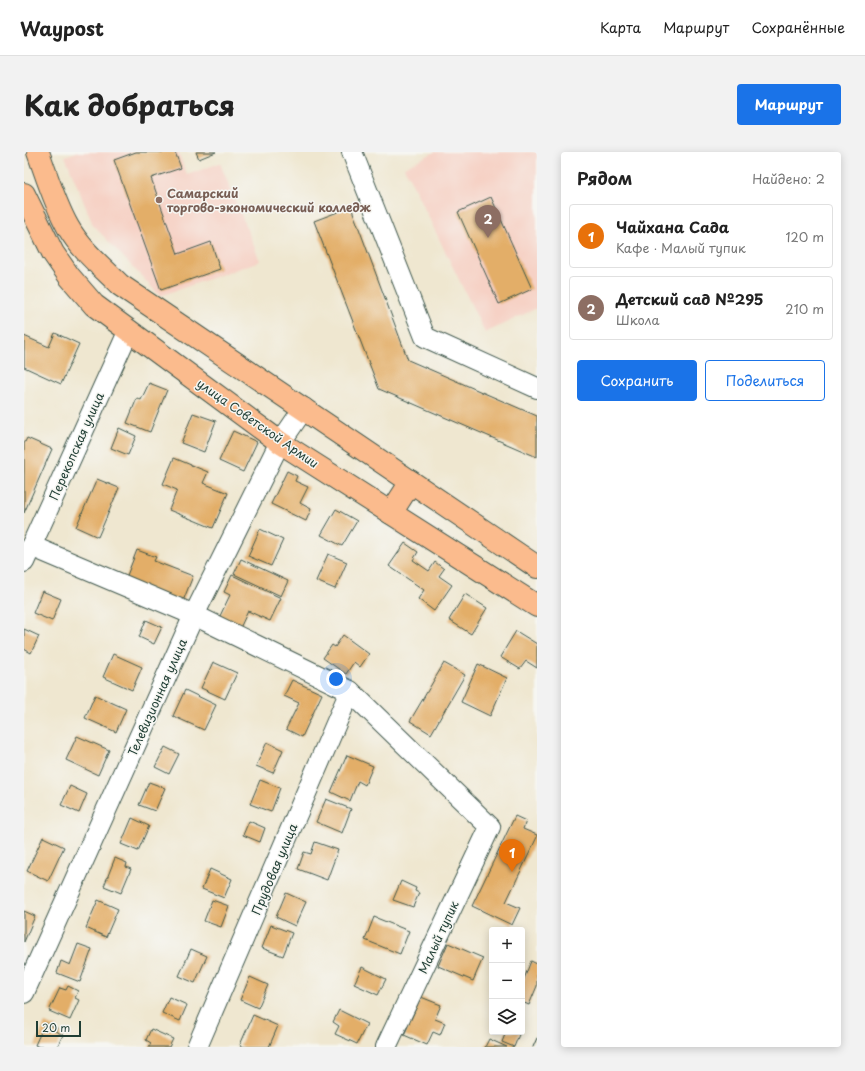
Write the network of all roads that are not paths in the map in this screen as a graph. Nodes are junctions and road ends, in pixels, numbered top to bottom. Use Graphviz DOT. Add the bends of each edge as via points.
graph roads {
  1 [pos="352,152"];
  2 [pos="39,153"];
  3 [pos="24,195"];
  4 [pos="59,207"];
  5 [pos="129,330"];
  6 [pos="537,388"];
  7 [pos="304,408"];
  8 [pos="281,443"];
  9 [pos="411,482"];
  10 [pos="391,513"];
  11 [pos="27,554"];
  12 [pos="537,567"];
  13 [pos="537,606"];
  14 [pos="194,615"];
  15 [pos="350,691"];
  16 [pos="24,993"];
  17 [pos="197,1047"];
  18 [pos="386,1047"];
  1 -- 6 [label="street" via="425,337"];
  2 -- 3 [label="main road"];
  2 -- 4 [label="main road"];
  3 -- 4 [label="main road" via="42,196"];
  3 -- 5 [label="main road, улица Советской Армии" via="42,235 69,276 94,305"];
  4 -- 7 [label="main road" via="76,239 120,285"];
  5 -- 8 [label="main road, улица Советской Армии"];
  5 -- 11 [label="street, Перекопская улица"];
  7 -- 8 [label="street, Телевизионная улица"];
  7 -- 9 [label="main road"];
  8 -- 10 [label="main road, улица Советской Армии"];
  8 -- 14 [label="street, Телевизионная улица"];
  9 -- 10 [label="main road"];
  9 -- 12 [label="main road"];
  10 -- 13 [label="main road, улица Советской Армии"];
  11 -- 14 [label="street"];
  14 -- 15 [label="street"];
  14 -- 16 [label="street, Телевизионная улица"];
  15 -- 17 [label="street, Прудовая улица"];
  15 -- 18 [label="street, Малый тупик" via="490,827"];
}
